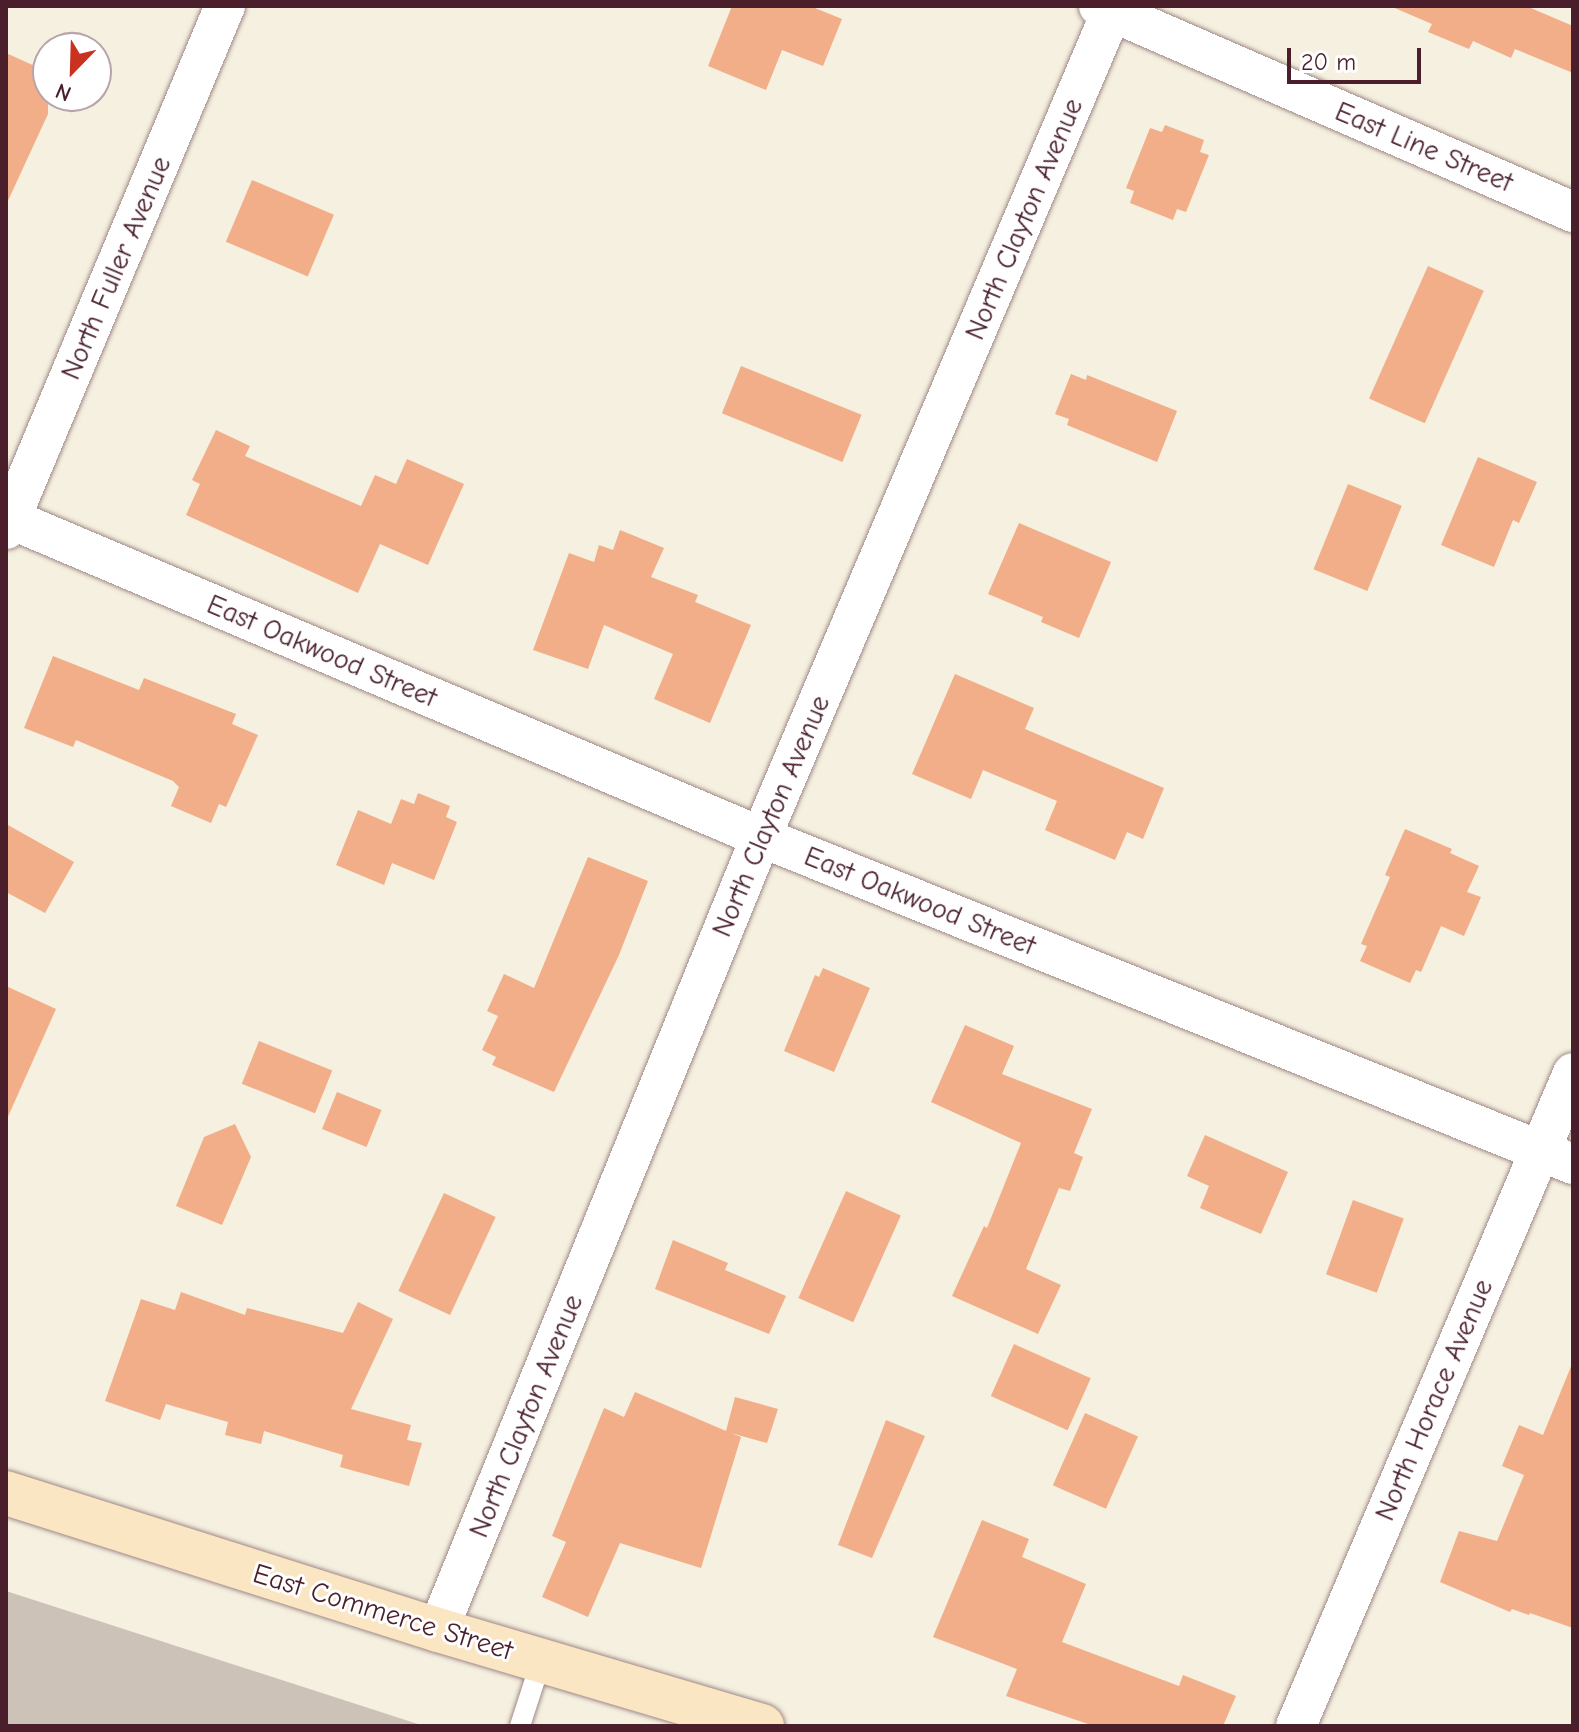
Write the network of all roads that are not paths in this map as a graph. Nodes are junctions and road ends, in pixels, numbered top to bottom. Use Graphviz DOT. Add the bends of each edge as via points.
graph roads {
  1 [pos="225,6"];
  2 [pos="1108,8"];
  3 [pos="1573,212"];
  4 [pos="8,522"];
  5 [pos="761,837"];
  6 [pos="1573,1073"];
  7 [pos="1557,1157"];
  8 [pos="6,1493"];
  9 [pos="438,1630"];
  10 [pos="541,1661"];
  11 [pos="520,1726"];
  12 [pos="762,1726"];
  13 [pos="1296,1726"];
  1 -- 4 [label="street, North Fuller Avenue"];
  2 -- 3 [label="street, East Line Street"];
  2 -- 5 [label="street, North Clayton Avenue"];
  4 -- 5 [label="street, East Oakwood Street"];
  5 -- 7 [label="street, East Oakwood Street"];
  5 -- 9 [label="street, North Clayton Avenue"];
  6 -- 7 [label="street, North Horace Avenue"];
  7 -- 13 [label="street, North Horace Avenue"];
  8 -- 9 [label="street, East Commerce Street"];
  9 -- 10 [label="street, East Commerce Street"];
  10 -- 11 [label="lane"];
  10 -- 12 [label="street, East Commerce Street"];
}
